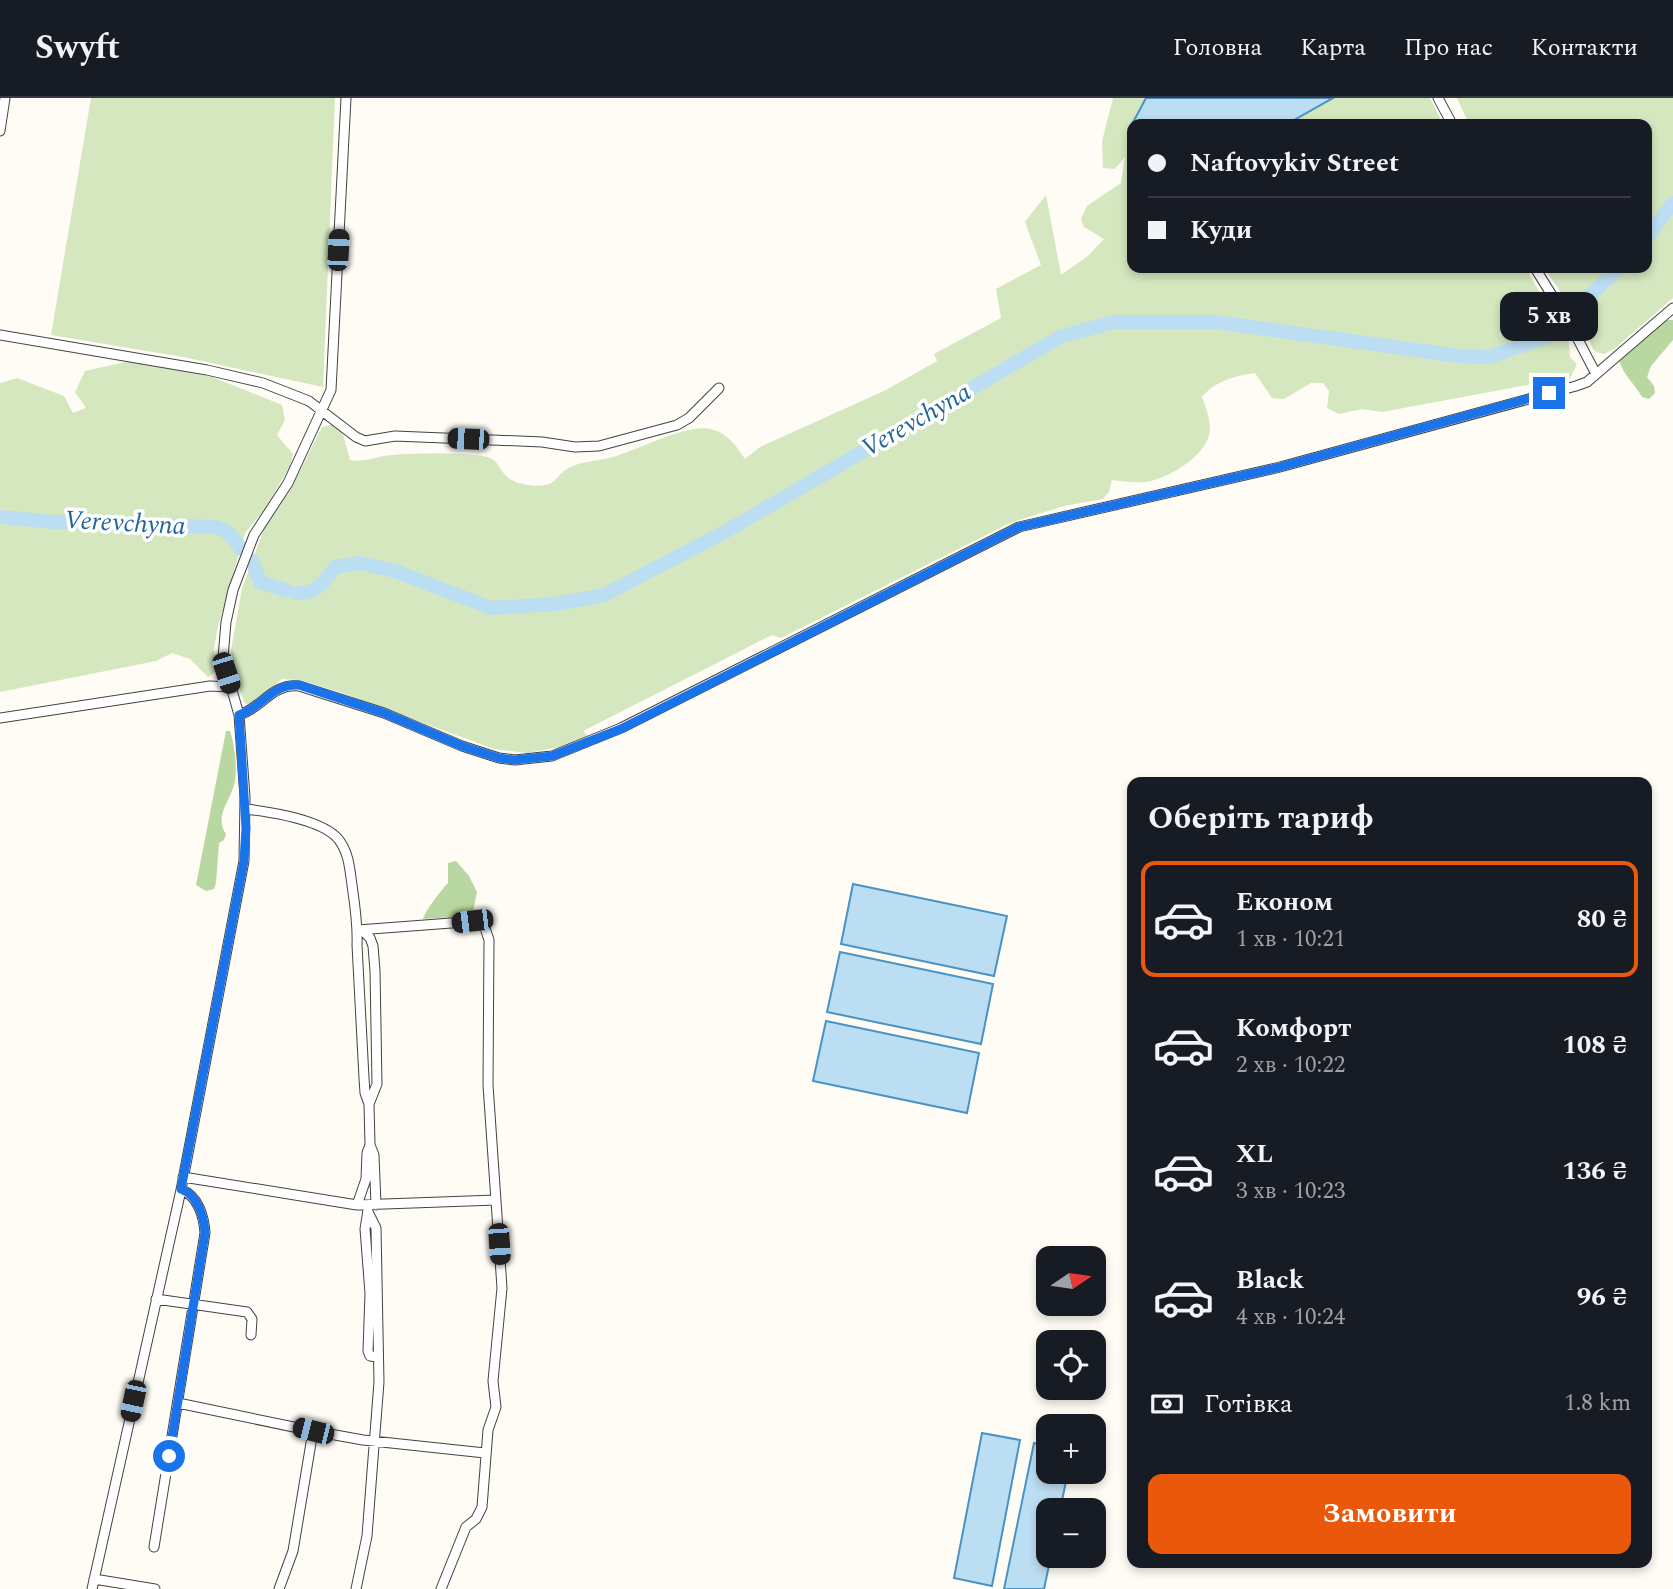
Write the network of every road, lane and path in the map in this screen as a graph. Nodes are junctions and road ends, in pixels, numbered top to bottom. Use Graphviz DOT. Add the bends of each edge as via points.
graph roads {
  1 [pos="5,98"];
  2 [pos="346,98"];
  3 [pos="1438,98"];
  4 [pos="1449,119"];
  5 [pos="0,131"];
  6 [pos="1538,273"];
  7 [pos="1673,308"];
  8 [pos="0,335"];
  9 [pos="1596,374"];
  10 [pos="719,388"];
  11 [pos="322,411"];
  12 [pos="230,687"];
  13 [pos="239,715"];
  14 [pos="0,718"];
  15 [pos="246,809"];
  16 [pos="360,930"];
  17 [pos="369,1104"];
  18 [pos="370,1145"];
  19 [pos="183,1177"];
  20 [pos="181,1189"];
  21 [pos="496,1200"];
  22 [pos="367,1207"];
  23 [pos="156,1299"];
  24 [pos="192,1304"];
  25 [pos="251,1335"];
  26 [pos="178,1403"];
  27 [pos="313,1431"];
  28 [pos="374,1439"];
  29 [pos="485,1454"];
  30 [pos="154,1547"];
  31 [pos="94,1579"];
  32 [pos="92,1589"];
  33 [pos="155,1589"];
  34 [pos="279,1589"];
  35 [pos="356,1589"];
  36 [pos="441,1589"];
  1 -- 5 [label="street"];
  2 -- 11 [label="street" via="331,390"];
  3 -- 4 [label="street"];
  6 -- 9 [label="street"];
  7 -- 9 [label="street"];
  8 -- 11 [label="street" via="263,383 302,396"];
  9 -- 13 [label="street" via="1576,386 1280,467 1019,527 621,729 552,756 499,758 299,685 276,690 251,712"];
  10 -- 11 [label="street" via="677,425 589,447 395,436 365,440"];
  11 -- 12 [label="street" via="288,483 254,535 236,580 223,639"];
  12 -- 13 [label="street"];
  12 -- 14 [label="street"];
  13 -- 15 [label="street"];
  15 -- 16 [label="street" via="306,821 340,840"];
  15 -- 19 [label="street" via="242,874"];
  16 -- 17 [label="street" via="357,945"];
  16 -- 17 [label="street" via="373,946 375,971 377,1083"];
  16 -- 21 [label="street" via="478,921 487,931 488,1085"];
  17 -- 18 [label="street"];
  18 -- 22 [label="street"];
  18 -- 22 [label="street"];
  19 -- 20 [label="street"];
  19 -- 22 [label="street"];
  20 -- 23 [label="street"];
  20 -- 24 [label="street" via="195,1201 205,1226"];
  21 -- 22 [label="street"];
  21 -- 29 [label="street" via="502,1288 493,1381 496,1407"];
  22 -- 28 [label="street" via="368,1351 378,1357 379,1382"];
  23 -- 24 [label="street"];
  23 -- 31 [label="street"];
  24 -- 25 [label="street" via="247,1312 252,1320"];
  24 -- 26 [label="street"];
  26 -- 27 [label="street"];
  26 -- 30 [label="street"];
  27 -- 28 [label="street"];
  27 -- 34 [label="street" via="293,1551"];
  28 -- 29 [label="street"];
  28 -- 35 [label="street" via="367,1536"];
  29 -- 36 [label="street" via="482,1507 466,1527"];
  31 -- 32 [label="street"];
  31 -- 33 [label="street"];
}
